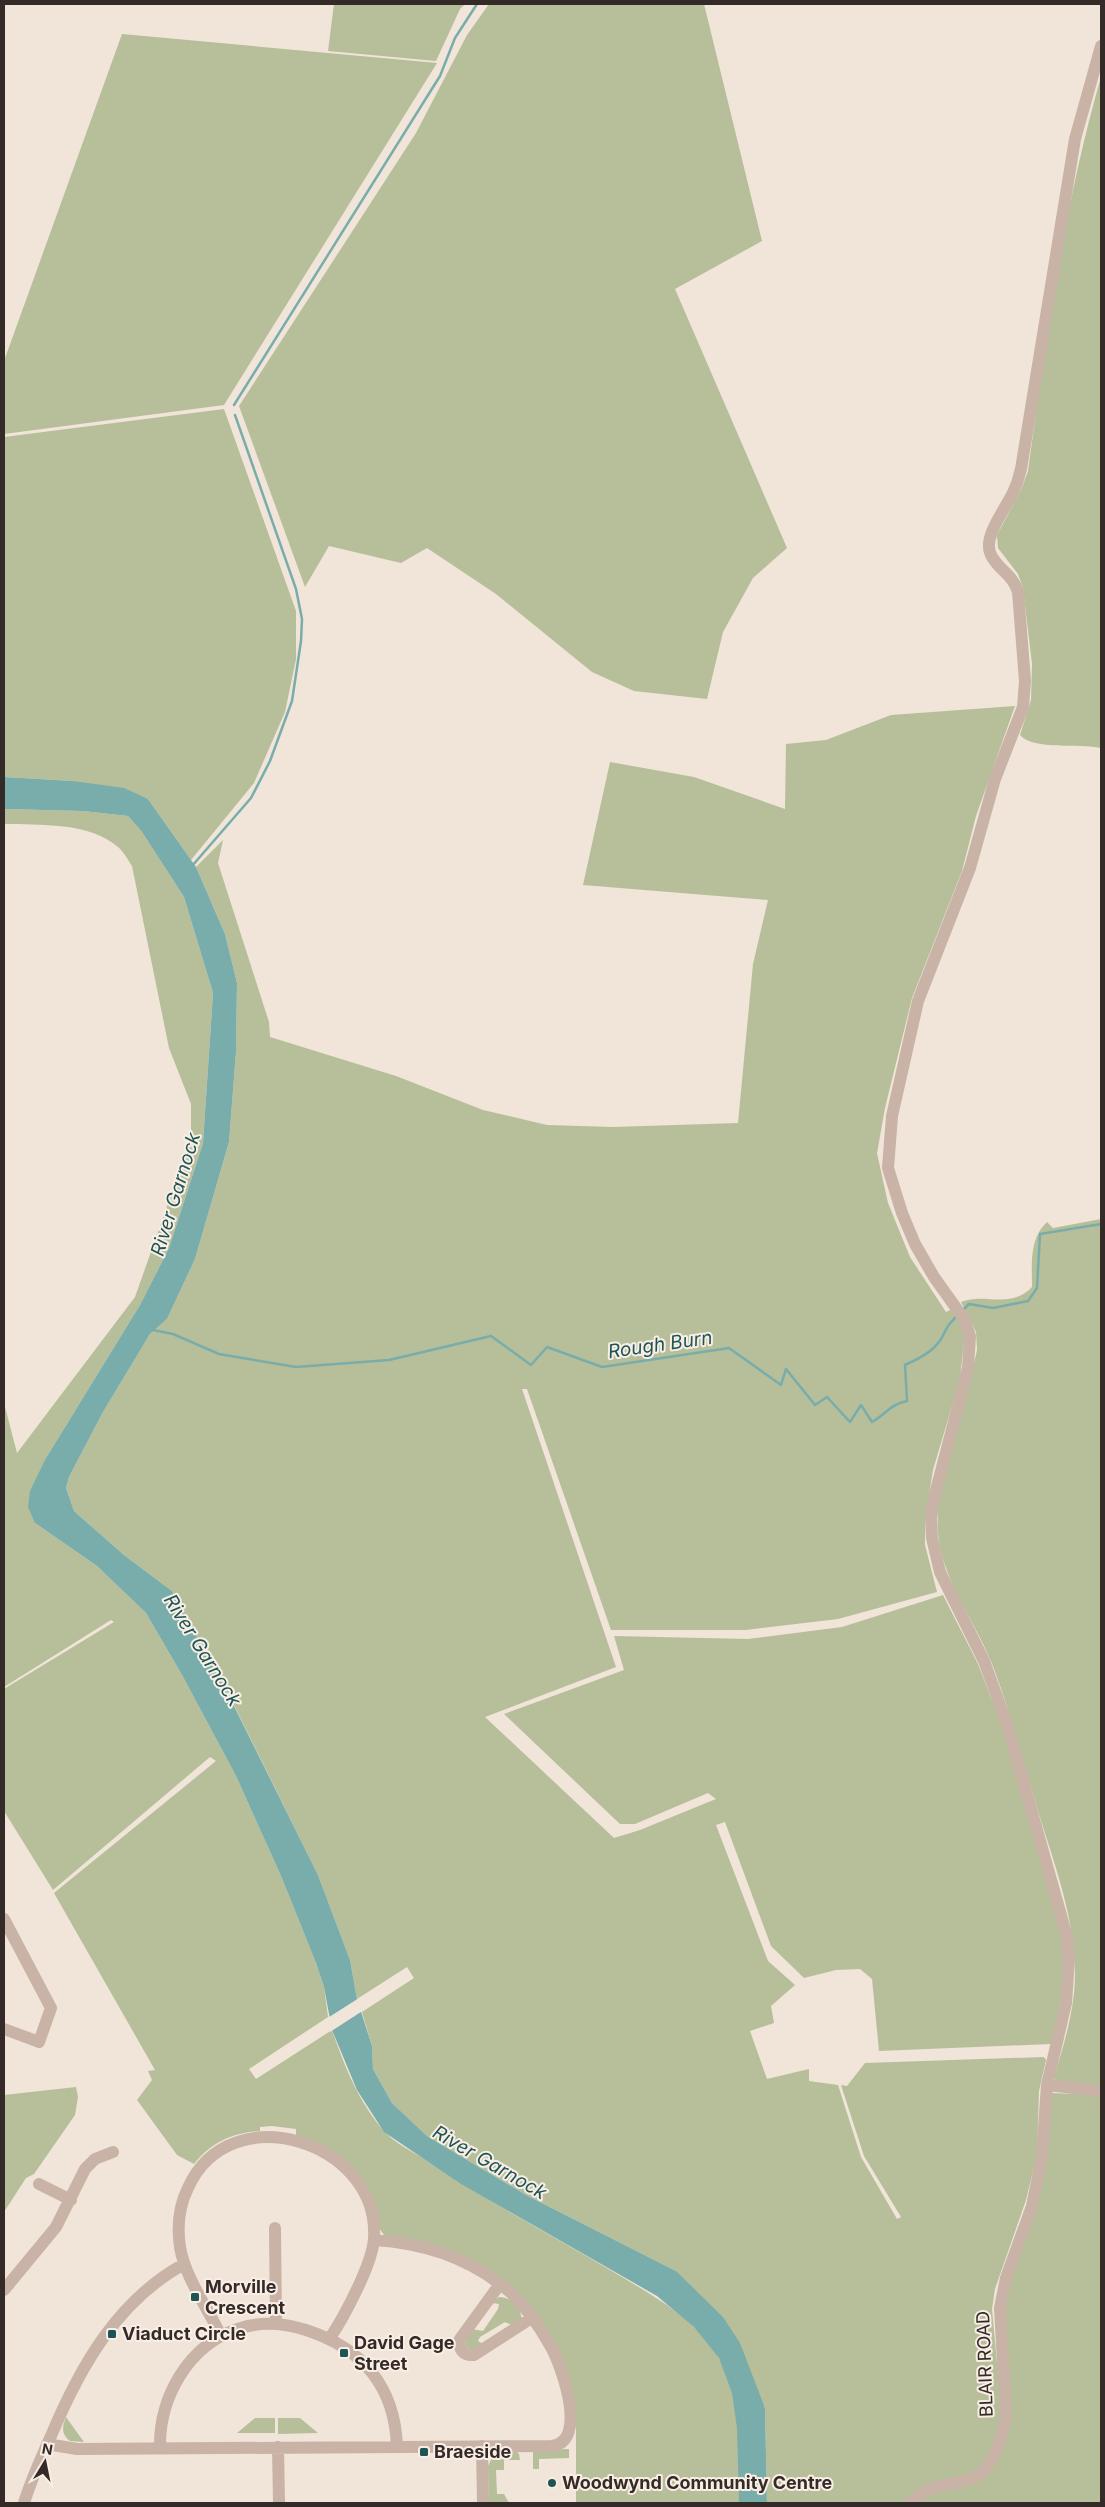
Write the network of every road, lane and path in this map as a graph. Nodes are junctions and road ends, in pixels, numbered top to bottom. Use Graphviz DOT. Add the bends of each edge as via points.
graph roads {
  1 [pos="1101,46"];
  2 [pos="4,1919"];
  3 [pos="4,2029"];
  4 [pos="1047,2085"];
  5 [pos="1101,2091"];
  6 [pos="113,2152"];
  7 [pos="39,2184"];
  8 [pos="70,2200"];
  9 [pos="274,2228"];
  10 [pos="374,2240"];
  11 [pos="184,2264"];
  12 [pos="500,2284"];
  13 [pos="5,2287"];
  14 [pos="533,2318"];
  15 [pos="276,2324"];
  16 [pos="221,2336"];
  17 [pos="330,2338"];
  18 [pos="47,2444"];
  19 [pos="482,2446"];
  20 [pos="278,2447"];
  21 [pos="396,2447"];
  22 [pos="160,2448"];
  23 [pos="24,2503"];
  24 [pos="279,2503"];
  25 [pos="483,2503"];
  26 [pos="910,2503"];
  1 -- 4 [label="street, BLAIR ROAD" via="1075,139 1021,469 989,545 990,553 1014,580 1018,592 1025,681 1023,707 995,779 970,868 918,1002 889,1141 888,1168 915,1244 964,1319 970,1336 971,1352 938,1480 931,1528 940,1572 984,1661 1006,1722 1067,1937 1069,1972 1066,2003"];
  2 -- 3 [label="street" via="50,2003 51,2012 39,2042"];
  4 -- 5 [label="street"];
  4 -- 26 [label="street, BLAIR ROAD" via="1042,2156 1032,2206 1006,2278 1000,2308 1006,2417 1002,2434 986,2468 978,2476 934,2488"];
  6 -- 8 [label="street" via="90,2163"];
  7 -- 8 [label="street"];
  8 -- 13 [label="street" via="56,2227"];
  9 -- 15 [label="street"];
  10 -- 11 [label="street" via="375,2229 367,2199 344,2166 296,2140 255,2138 221,2147 207,2158 191,2181 180,2211 178,2229"];
  10 -- 12 [label="street" via="424,2246 442,2252 480,2270"];
  10 -- 17 [label="street" via="366,2267"];
  11 -- 16 [label="street"];
  11 -- 18 [label="street" via="144,2292 108,2330 62,2409"];
  12 -- 14 [label="street"];
  12 -- 14 [label="street" via="460,2339 462,2351 474,2355"];
  14 -- 19 [label="street" via="552,2348 565,2380 571,2426 567,2437 551,2446"];
  15 -- 16 [label="street" via="249,2326"];
  15 -- 17 [label="street"];
  16 -- 22 [label="street" via="185,2368 169,2395 161,2422"];
  17 -- 21 [label="street" via="356,2355 374,2373 391,2409"];
  18 -- 22 [label="street" via="77,2449"];
  18 -- 23 [label="street"];
  19 -- 21 [label="street"];
  19 -- 25 [label="street"];
  20 -- 21 [label="street"];
  20 -- 22 [label="street"];
  20 -- 24 [label="street"];
}
